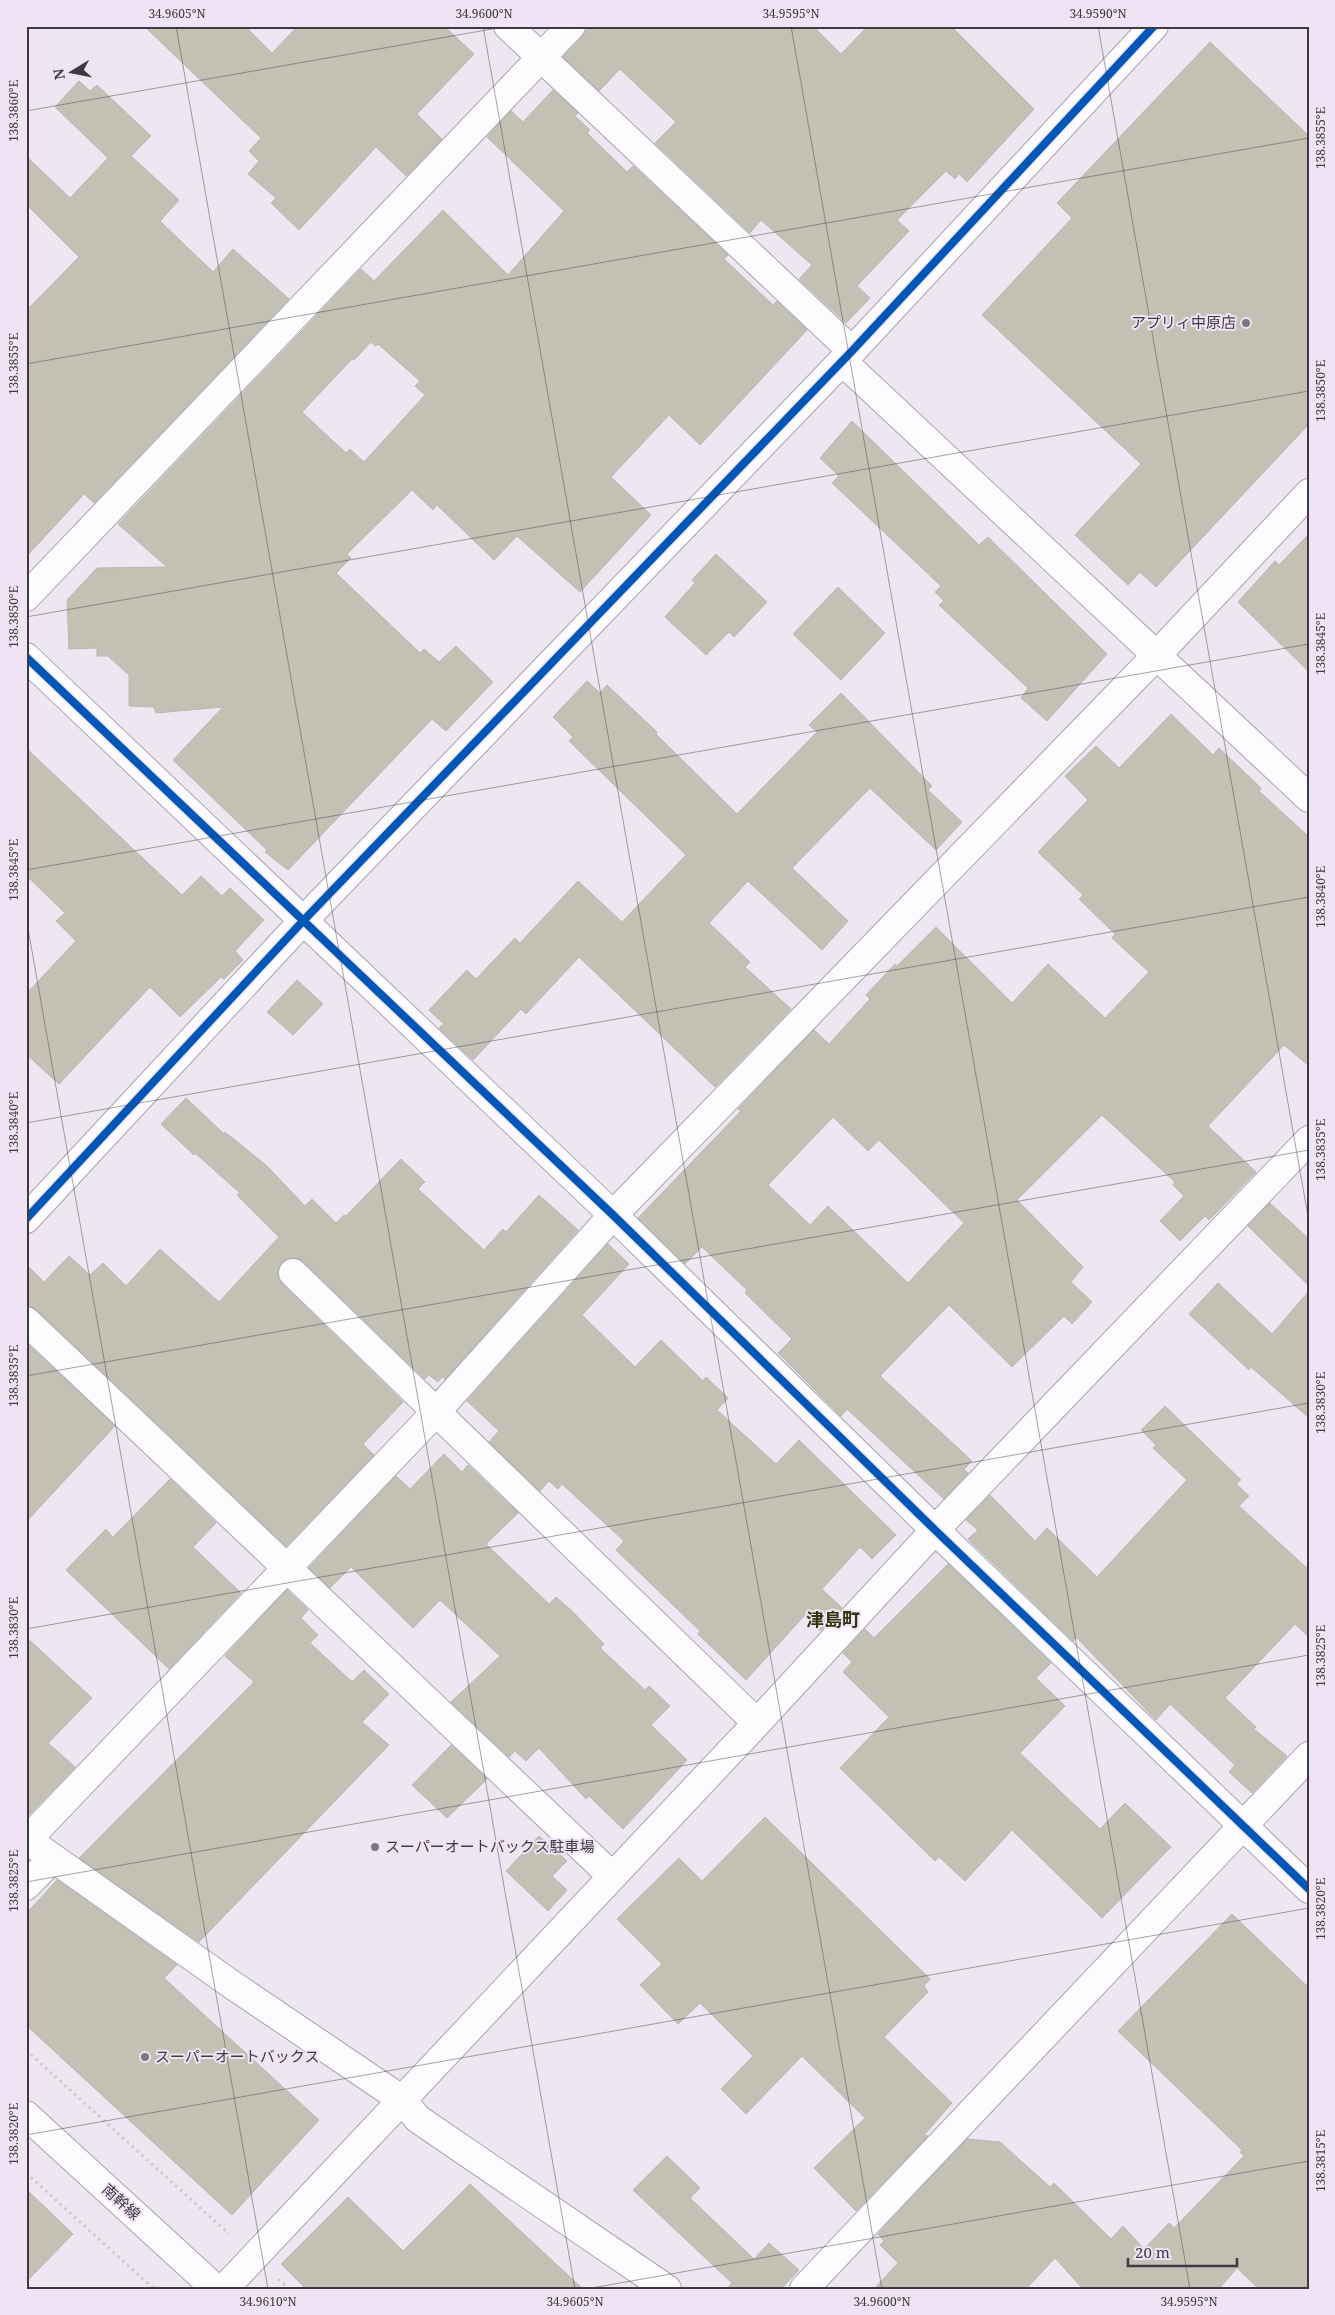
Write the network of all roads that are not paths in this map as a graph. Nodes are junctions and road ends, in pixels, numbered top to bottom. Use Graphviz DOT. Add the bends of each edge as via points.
graph roads {
  1 [pos="508,26"];
  2 [pos="571,26"];
  3 [pos="1154,26"];
  4 [pos="542,57"];
  5 [pos="847,356"];
  6 [pos="1309,492"];
  7 [pos="26,597"];
  8 [pos="1156,656"];
  9 [pos="26,657"];
  10 [pos="1309,798"];
  11 [pos="303,921"];
  12 [pos="1309,1140"];
  13 [pos="613,1215"];
  14 [pos="26,1219"];
  15 [pos="293,1273"];
  16 [pos="26,1321"];
  17 [pos="436,1412"];
  18 [pos="935,1530"];
  19 [pos="286,1567"];
  20 [pos="757,1723"];
  21 [pos="1309,1756"];
  22 [pos="1241,1825"];
  23 [pos="26,1839"];
  24 [pos="53,1858"];
  25 [pos="612,1876"];
  26 [pos="26,1886"];
  27 [pos="1309,1889"];
  28 [pos="401,2099"];
  29 [pos="26,2115"];
  30 [pos="216,2289"];
  31 [pos="224,2289"];
  32 [pos="667,2289"];
  33 [pos="804,2289"];
  1 -- 4 [label="street"];
  2 -- 4 [label="street"];
  3 -- 5 [label="street"];
  4 -- 5 [label="street"];
  4 -- 7 [label="street"];
  5 -- 8 [label="street"];
  5 -- 11 [label="street"];
  6 -- 8 [label="street"];
  8 -- 10 [label="street"];
  8 -- 13 [label="street"];
  9 -- 11 [label="street"];
  11 -- 13 [label="street"];
  11 -- 14 [label="street"];
  12 -- 18 [label="street"];
  13 -- 17 [label="street"];
  13 -- 18 [label="street"];
  15 -- 17 [label="street"];
  16 -- 19 [label="street"];
  17 -- 19 [label="street"];
  17 -- 20 [label="street"];
  18 -- 20 [label="street"];
  18 -- 22 [label="street"];
  19 -- 23 [label="street"];
  19 -- 25 [label="street"];
  20 -- 25 [label="street"];
  21 -- 22 [label="street"];
  22 -- 27 [label="street"];
  22 -- 33 [label="street"];
  23 -- 24 [label="street"];
  24 -- 26 [label="street"];
  24 -- 28 [label="street"];
  25 -- 28 [label="street"];
  28 -- 31 [label="street"];
  28 -- 32 [label="street" via="418,2119"];
  29 -- 30 [label="street, 南幹線"];
}
